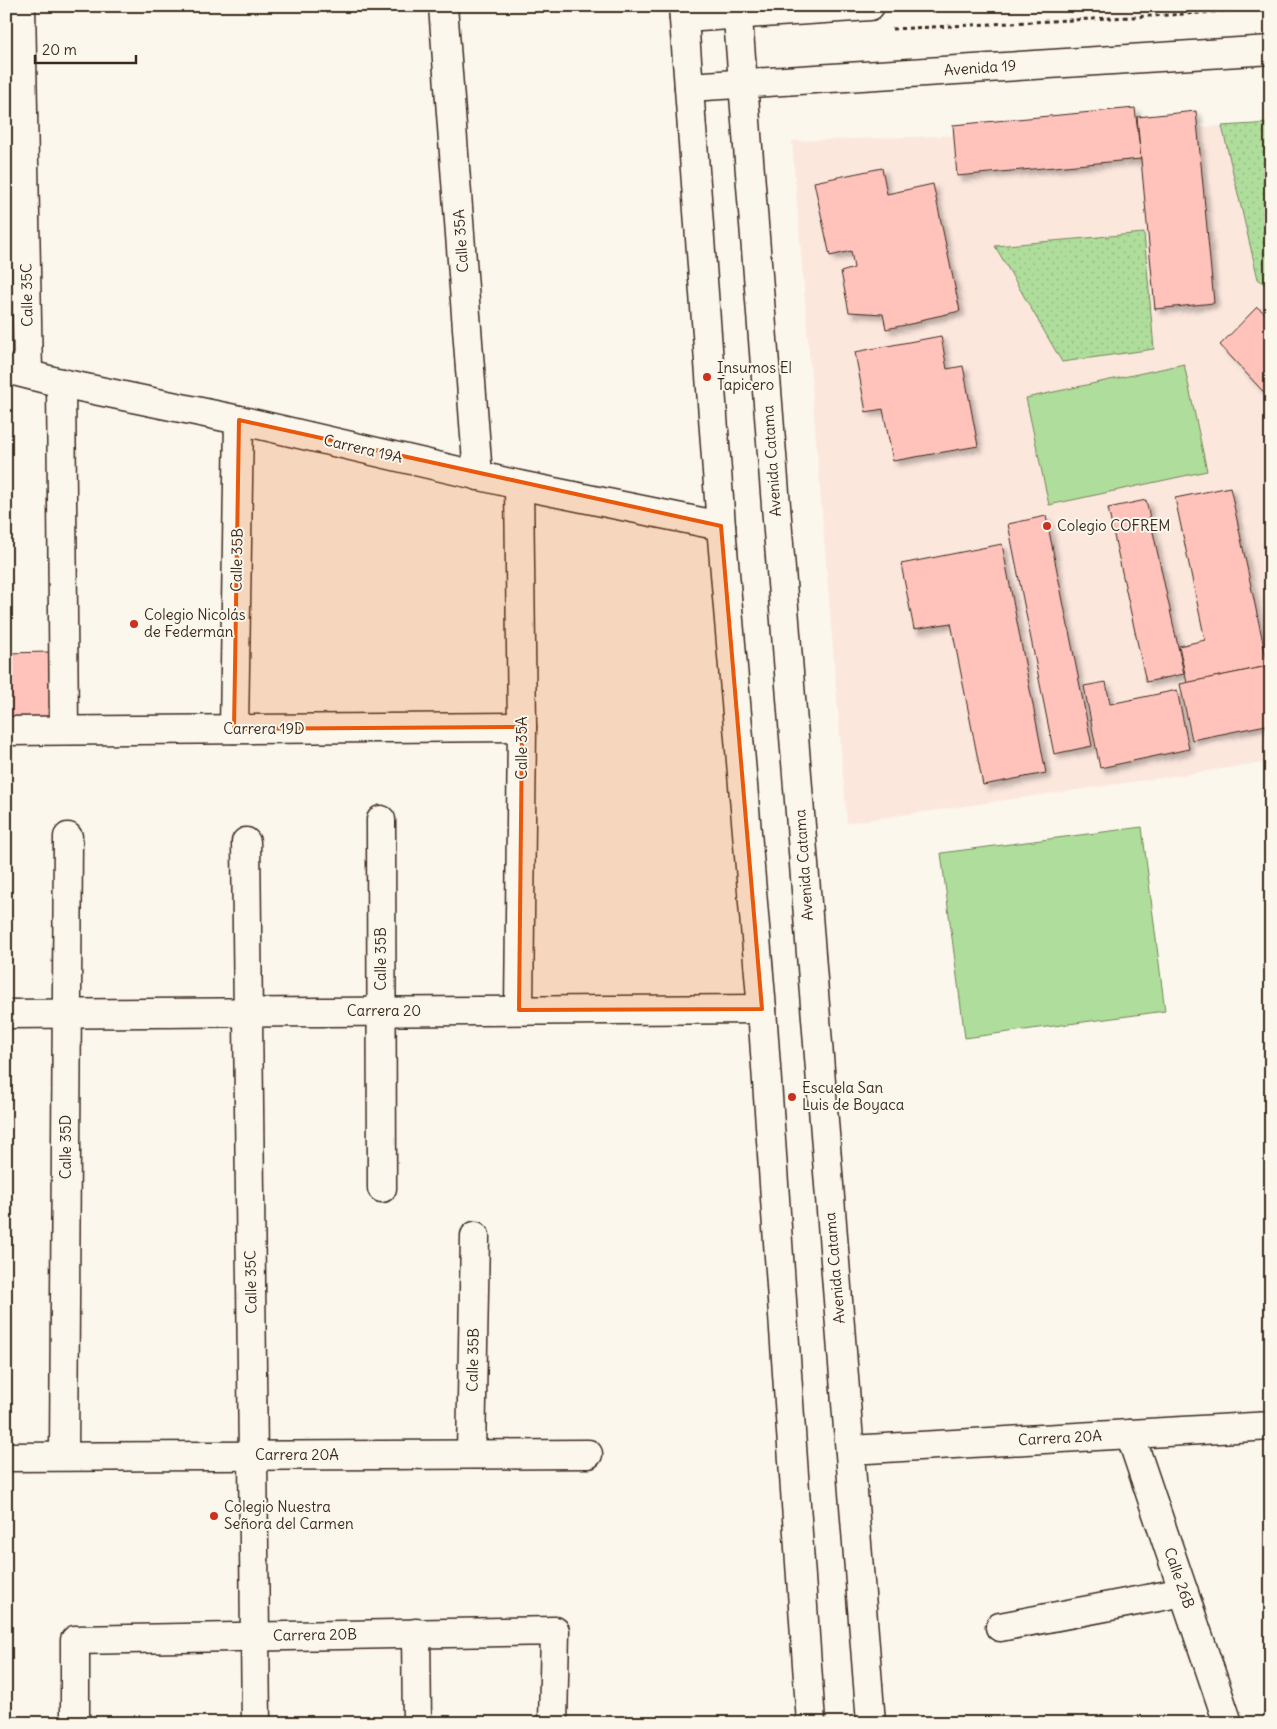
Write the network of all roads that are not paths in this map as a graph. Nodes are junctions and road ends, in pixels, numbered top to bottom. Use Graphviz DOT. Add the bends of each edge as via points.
graph roads {
  1 [pos="21,6"];
  2 [pos="443,6"];
  3 [pos="870,6"];
  4 [pos="737,10"];
  5 [pos="684,12"];
  6 [pos="1271,50"];
  7 [pos="743,83"];
  8 [pos="689,87"];
  9 [pos="17,372"];
  10 [pos="61,383"];
  11 [pos="239,420"];
  12 [pos="478,476"];
  13 [pos="519,485"];
  14 [pos="721,526"];
  15 [pos="522,727"];
  16 [pos="234,729"];
  17 [pos="6,730"];
  18 [pos="64,730"];
  19 [pos="381,820"];
  20 [pos="68,837"];
  21 [pos="246,842"];
  22 [pos="762,1009"];
  23 [pos="519,1010"];
  24 [pos="382,1011"];
  25 [pos="248,1012"];
  26 [pos="6,1014"];
  27 [pos="67,1014"];
  28 [pos="382,1188"];
  29 [pos="476,1236"];
  30 [pos="1271,1426"];
  31 [pos="1130,1434"];
  32 [pos="850,1450"];
  33 [pos="471,1454"];
  34 [pos="588,1454"];
  35 [pos="64,1456"];
  36 [pos="253,1456"];
  37 [pos="6,1457"];
  38 [pos="1184,1592"];
  39 [pos="1000,1626"];
  40 [pos="416,1633"];
  41 [pos="255,1637"];
  42 [pos="76,1723"];
  43 [pos="256,1723"];
  44 [pos="417,1723"];
  45 [pos="553,1723"];
  46 [pos="811,1723"];
  47 [pos="871,1723"];
  48 [pos="1228,1723"];
  1 -- 9 [label="street, Calle 35C"];
  2 -- 12 [label="street, Calle 35A"];
  3 -- 4 [label="street"];
  4 -- 5 [label="street"];
  4 -- 7 [label="street, Avenida Catama"];
  5 -- 8 [label="street"];
  6 -- 7 [label="street, Avenida 19"];
  7 -- 8 [label="street, Avenida 19"];
  7 -- 32 [label="street, Avenida Catama"];
  8 -- 14 [label="street"];
  9 -- 10 [label="street, Carrera 19A"];
  10 -- 11 [label="street, Carrera 19A"];
  10 -- 18 [label="street"];
  11 -- 12 [label="street, Carrera 19A"];
  11 -- 16 [label="street, Calle 35B"];
  12 -- 13 [label="street, Carrera 19A"];
  13 -- 14 [label="street, Carrera 19A"];
  13 -- 15 [label="street, Calle 35A"];
  14 -- 22 [label="street"];
  15 -- 16 [label="street, Carrera 19D"];
  15 -- 23 [label="street, Calle 35A"];
  16 -- 18 [label="street, Carrera 19D"];
  17 -- 18 [label="street, Carrera 19D"];
  19 -- 24 [label="street, Calle 35B"];
  20 -- 27 [label="street, Calle 35D"];
  21 -- 25 [label="street, Calle 35C"];
  22 -- 23 [label="street, Carrera 20"];
  22 -- 46 [label="street"];
  23 -- 24 [label="street, Carrera 20"];
  24 -- 25 [label="street, Carrera 20"];
  24 -- 28 [label="street, Calle 35B"];
  25 -- 27 [label="street, Carrera 20"];
  25 -- 36 [label="street, Calle 35C"];
  26 -- 27 [label="street, Carrera 20"];
  27 -- 35 [label="street, Calle 35D"];
  29 -- 33 [label="street, Calle 35B"];
  30 -- 31 [label="street, Carrera 20A"];
  31 -- 32 [label="street, Carrera 20A"];
  31 -- 38 [label="street, Calle 26B"];
  32 -- 47 [label="street, Avenida Catama"];
  33 -- 34 [label="street, Carrera 20A"];
  33 -- 36 [label="street, Carrera 20A"];
  35 -- 36 [label="street, Carrera 20A"];
  35 -- 37 [label="street, Carrera 20A"];
  36 -- 41 [label="street, Calle 35C"];
  38 -- 39 [label="street"];
  38 -- 48 [label="street, Calle 26B"];
  40 -- 41 [label="street, Carrera 20B"];
  40 -- 44 [label="street"];
  40 -- 45 [label="street, Carrera 20B" via="555,1631"];
  41 -- 42 [label="street, Carrera 20B" via="75,1640"];
  41 -- 43 [label="street, Calle 35C"];
}
